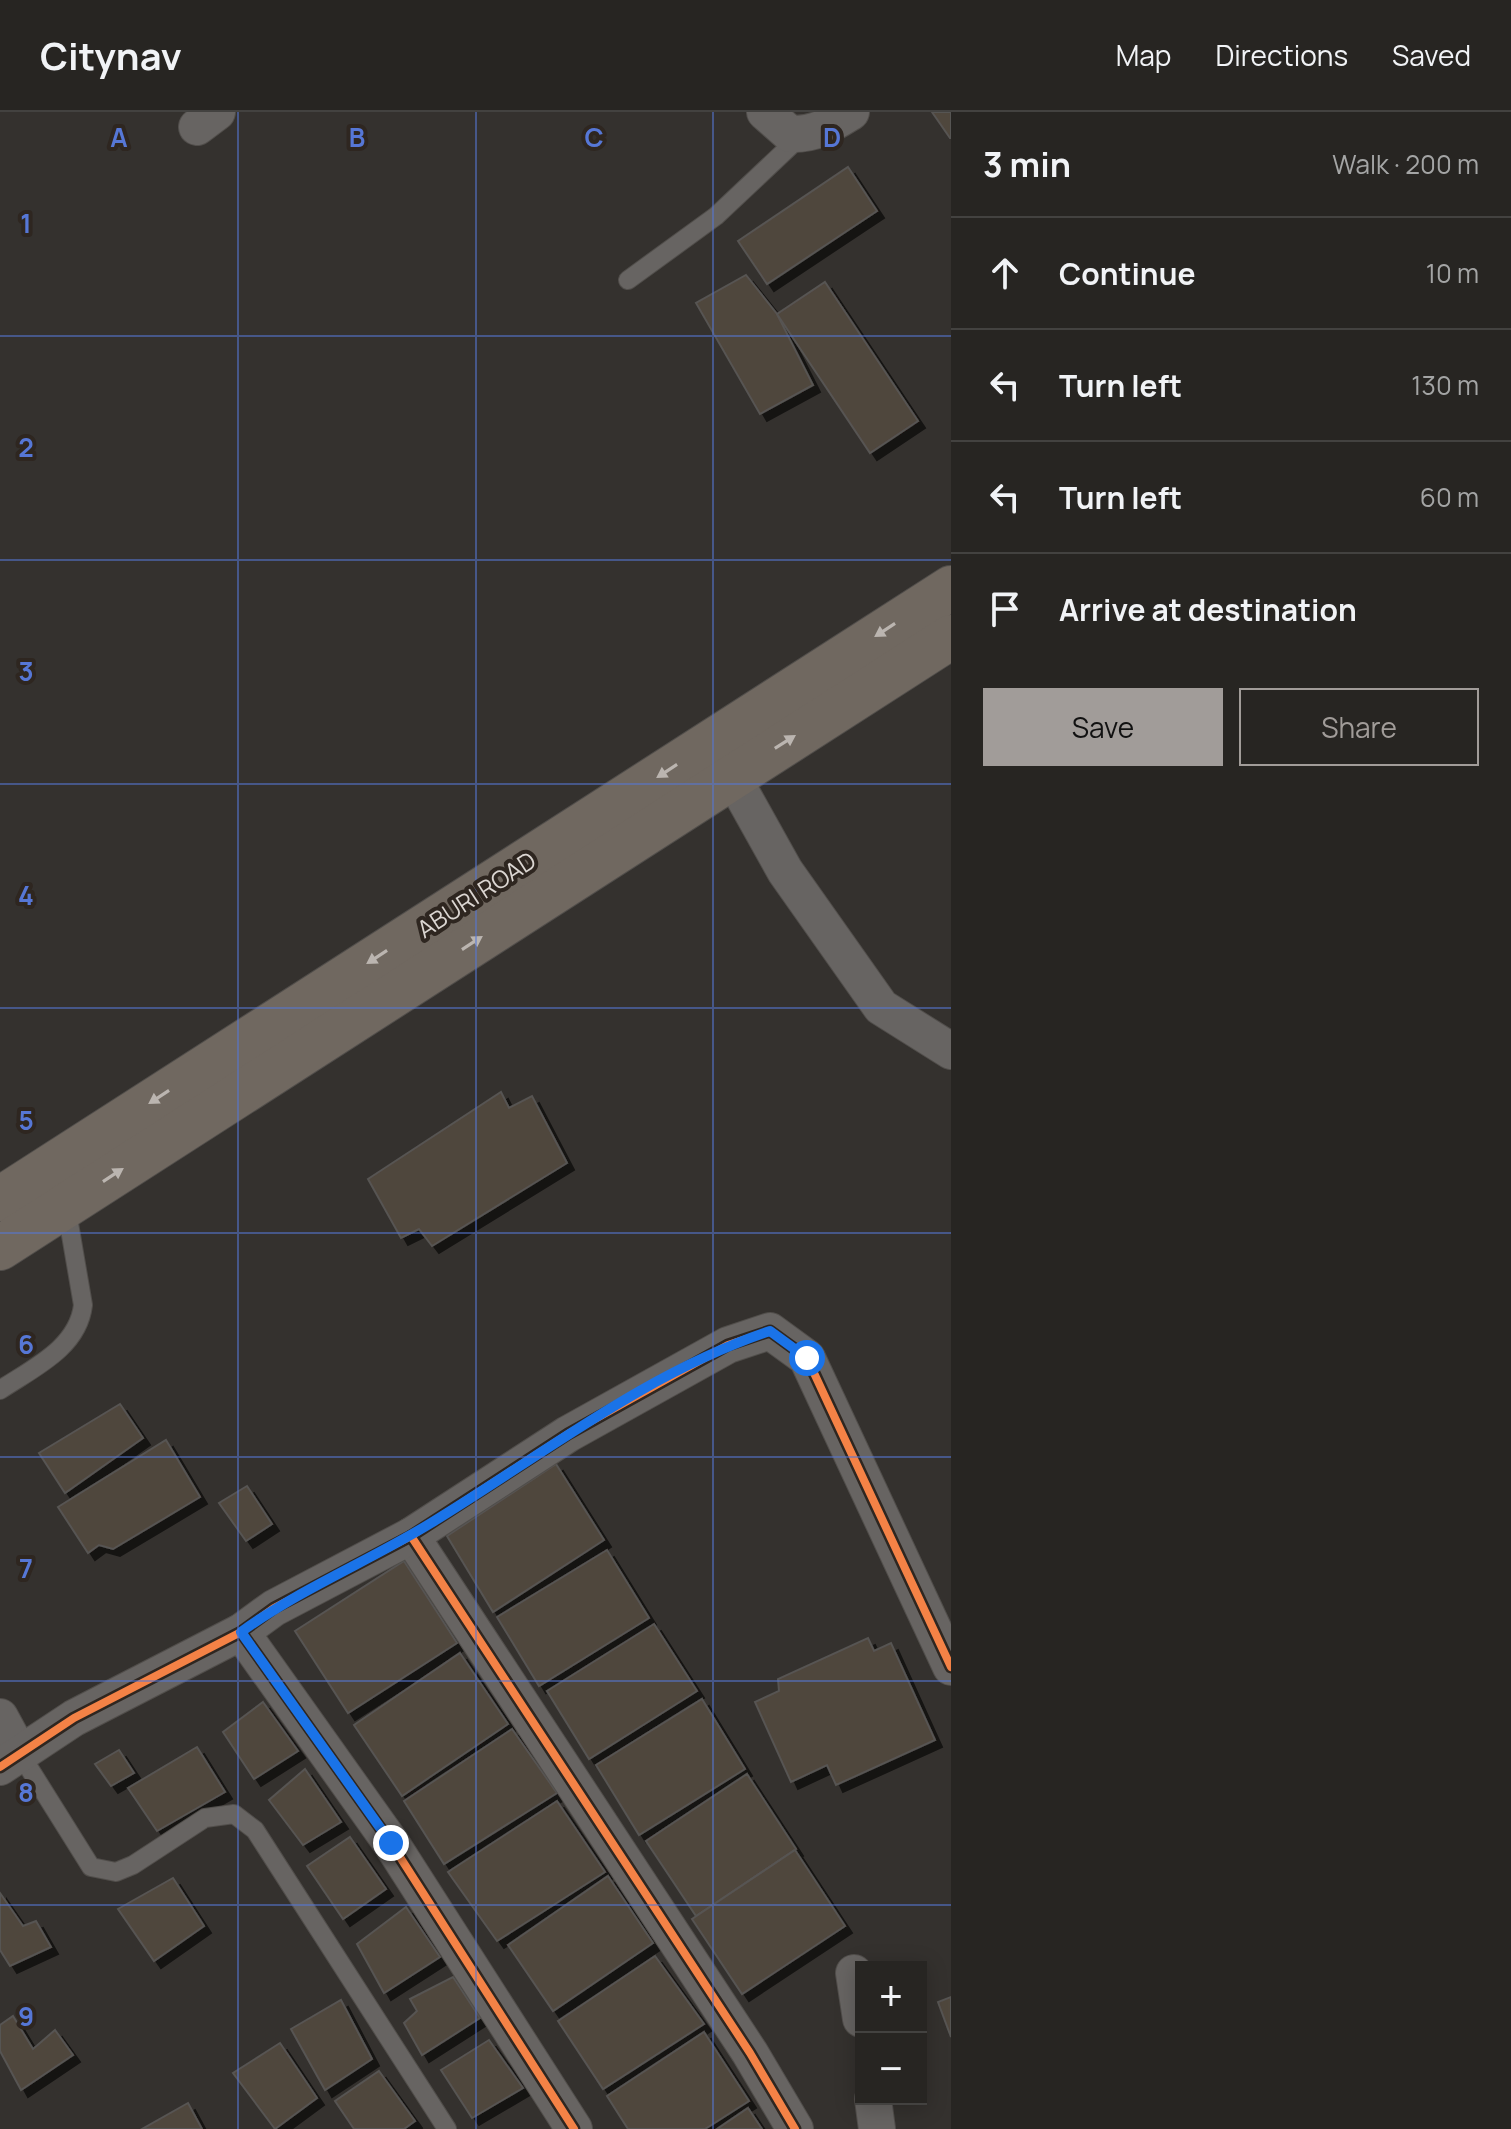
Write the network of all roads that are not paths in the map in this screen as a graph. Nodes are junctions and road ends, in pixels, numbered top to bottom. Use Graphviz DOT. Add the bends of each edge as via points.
graph roads {
  1 [pos="765,112"];
  2 [pos="851,112"];
  3 [pos="803,134"];
  4 [pos="628,280"];
  5 [pos="951,588"];
  6 [pos="951,637"];
  7 [pos="732,776"];
  8 [pos="951,1051"];
  9 [pos="0,1199"];
  10 [pos="66,1206"];
  11 [pos="0,1248"];
  12 [pos="0,1390"];
  13 [pos="411,1536"];
  14 [pos="241,1632"];
  15 [pos="951,1667"];
  16 [pos="0,1717"];
  17 [pos="9,1759"];
  18 [pos="854,1973"];
  19 [pos="855,1980"];
  20 [pos="874,2105"];
  21 [pos="447,2129"];
  22 [pos="574,2129"];
  23 [pos="795,2129"];
  24 [pos="877,2129"];
  1 -- 3 [label="street" via="790,134"];
  2 -- 3 [label="street" via="822,130"];
  3 -- 4 [label="lane" via="716,216"];
  5 -- 9 [label="highway, ABURI ROAD, one-way"];
  7 -- 6 [label="highway, ABURI ROAD, one-way"];
  7 -- 8 [label="street" via="785,871 881,1007"];
  10 -- 7 [label="highway, ABURI ROAD, one-way"];
  10 -- 11 [label="highway, ABURI ROAD"];
  10 -- 12 [label="lane" via="82,1318 66,1345"];
  13 -- 14 [label="street" via="274,1608"];
  13 -- 15 [label="street" via="568,1434 728,1345 770,1331 807,1358"];
  13 -- 23 [label="street"];
  14 -- 17 [label="street" via="74,1718"];
  14 -- 22 [label="street" via="391,1843"];
  16 -- 17 [label="street"];
  17 -- 21 [label="lane" via="91,1867 116,1872 133,1865 205,1818 234,1814 255,1830"];
  18 -- 19 [label="street"];
  20 -- 24 [label="street"];
}
